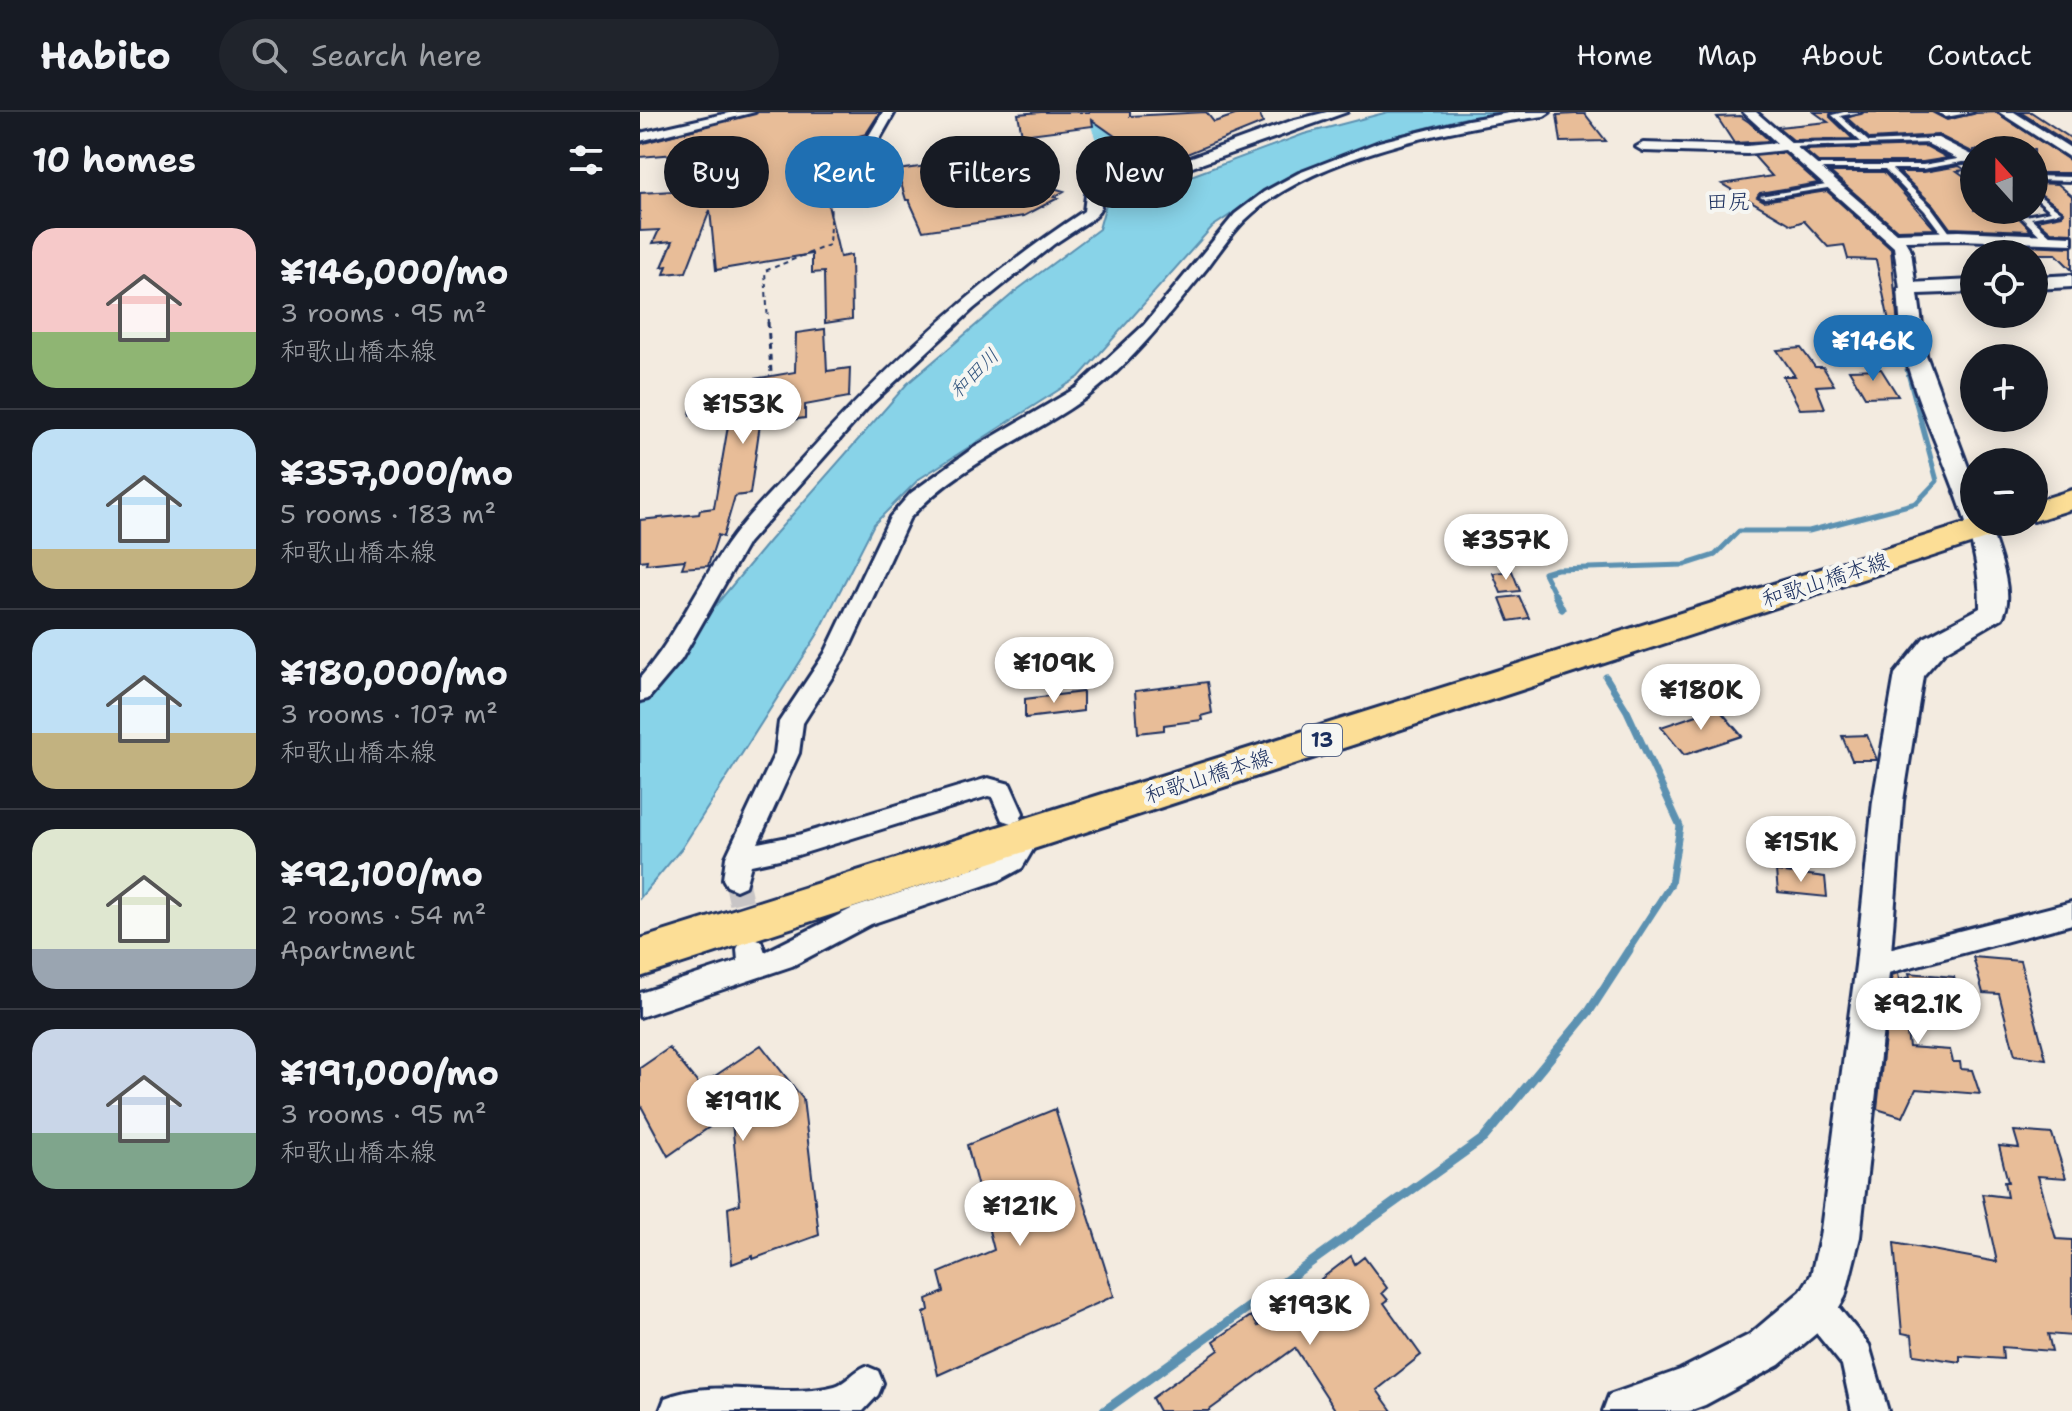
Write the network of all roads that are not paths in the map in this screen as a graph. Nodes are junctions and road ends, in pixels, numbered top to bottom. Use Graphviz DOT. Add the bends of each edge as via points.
graph roads {
  1 [pos="749,112"];
  2 [pos="889,112"];
  3 [pos="1341,112"];
  4 [pos="1544,112"];
  5 [pos="1749,112"];
  6 [pos="1858,112"];
  7 [pos="1940,112"];
  8 [pos="1970,112"];
  9 [pos="2005,112"];
  10 [pos="1293,118"];
  11 [pos="875,136"];
  12 [pos="640,137"];
  13 [pos="1933,141"];
  14 [pos="1867,144"];
  15 [pos="1788,145"];
  16 [pos="1643,147"];
  17 [pos="1960,154"];
  18 [pos="2072,155"];
  19 [pos="1960,162"];
  20 [pos="1814,167"];
  21 [pos="1888,169"];
  22 [pos="2048,178"];
  23 [pos="2072,179"];
  24 [pos="1832,186"];
  25 [pos="1764,196"];
  26 [pos="2048,205"];
  27 [pos="2048,213"];
  28 [pos="2033,224"];
  29 [pos="1949,237"];
  30 [pos="1893,238"];
  31 [pos="2050,240"];
  32 [pos="2072,240"];
  33 [pos="2072,281"];
  34 [pos="2048,282"];
  35 [pos="1960,287"];
  36 [pos="1908,289"];
  37 [pos="1960,468"];
  38 [pos="2072,476"];
  39 [pos="2048,484"];
  40 [pos="2072,499"];
  41 [pos="2048,507"];
  42 [pos="1960,524"];
  43 [pos="1984,536"];
  44 [pos="640,693"];
  45 [pos="1015,825"];
  46 [pos="2072,913"];
  47 [pos="640,931"];
  48 [pos="640,958"];
  49 [pos="1873,965"];
  50 [pos="640,1005"];
  51 [pos="1816,1306"];
  52 [pos="866,1383"];
  53 [pos="1687,1400"];
  54 [pos="678,1411"];
  55 [pos="1625,1411"];
  56 [pos="1870,1411"];
  1 -- 12 [label="street"];
  2 -- 11 [label="street"];
  3 -- 10 [label="street"];
  4 -- 45 [label="street" via="1411,136 1314,172 1252,206 1150,328 1082,392 979,453 918,497 900,517 835,655 791,722 787,753 737,868 988,787 1001,791"];
  5 -- 15 [label="street"];
  6 -- 14 [label="lane" via="1835,115"];
  7 -- 8 [label="lane"];
  9 -- 18 [label="street"];
  10 -- 44 [label="street" via="1162,173 1093,183 1090,214 967,306 865,400 740,540 673,655"];
  13 -- 14 [label="lane"];
  13 -- 17 [label="street"];
  14 -- 15 [label="lane"];
  15 -- 16 [label="street" via="1747,150"];
  15 -- 20 [label="street"];
  19 -- 21 [label="lane"];
  20 -- 21 [label="lane"];
  20 -- 24 [label="street"];
  21 -- 29 [label="lane"];
  22 -- 23 [label="lane"];
  24 -- 25 [label="lane"];
  24 -- 30 [label="street"];
  26 -- 27 [label="lane" via="2057,212"];
  28 -- 31 [label="lane"];
  29 -- 30 [label="street"];
  29 -- 31 [label="street"];
  30 -- 36 [label="street" via="1904,251"];
  31 -- 32 [label="street"];
  33 -- 34 [label="street"];
  35 -- 36 [label="street"];
  36 -- 37 [label="street" via="1915,355"];
  38 -- 39 [label="main road"];
  40 -- 41 [label="main road"];
  42 -- 45 [label="main road, 和歌山橋本線 / 13"];
  43 -- 49 [label="street" via="1993,578 1993,612 1934,645 1909,674 1888,801"];
  45 -- 47 [label="main road, 和歌山橋本線 / 13"];
  45 -- 48 [label="main road, 和歌山橋本線 / 13"];
  45 -- 50 [label="street" via="1022,846 1013,861 991,873 862,916 782,958 752,958"];
  46 -- 49 [label="street"];
  49 -- 51 [label="street" via="1840,1237 1830,1282"];
  51 -- 53 [label="street" via="1764,1350"];
  51 -- 56 [label="street" via="1857,1357"];
  52 -- 54 [label="street" via="847,1402 792,1409 717,1405"];
  53 -- 55 [label="street"];
}
